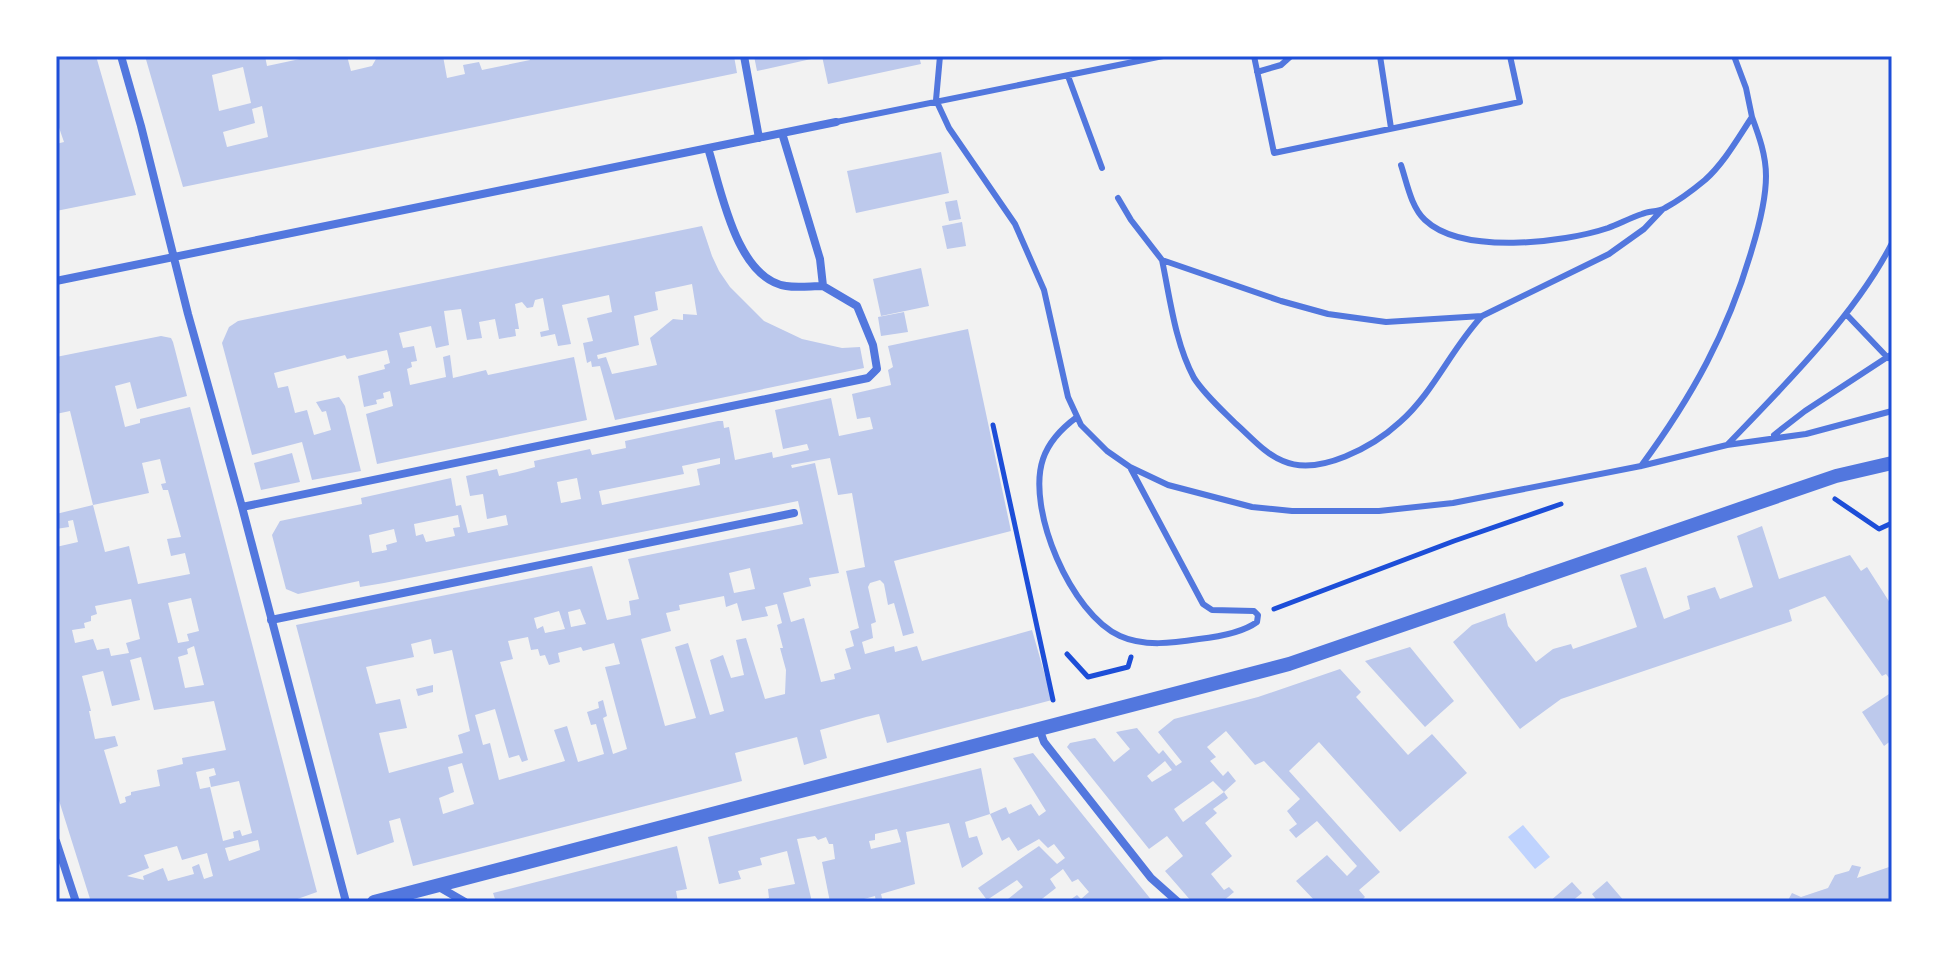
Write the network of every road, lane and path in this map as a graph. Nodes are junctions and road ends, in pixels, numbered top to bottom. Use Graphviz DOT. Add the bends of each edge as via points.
graph roads {
  1 [pos="121,56"];
  2 [pos="744,56"];
  3 [pos="940,56"];
  4 [pos="1163,56"];
  5 [pos="1254,56"];
  6 [pos="1291,56"];
  7 [pos="1380,56"];
  8 [pos="1510,56"];
  9 [pos="1734,56"];
  10 [pos="1257,72"];
  11 [pos="1068,76"];
  12 [pos="936,100"];
  13 [pos="1752,117"];
  14 [pos="836,122"];
  15 [pos="1391,128"];
  16 [pos="782,133"];
  17 [pos="759,138"];
  18 [pos="708,148"];
  19 [pos="1401,165"];
  20 [pos="1102,168"];
  21 [pos="1118,198"];
  22 [pos="1662,210"];
  23 [pos="1892,243"];
  24 [pos="173,256"];
  25 [pos="1162,260"];
  26 [pos="56,281"];
  27 [pos="823,286"];
  28 [pos="1846,314"];
  29 [pos="1482,316"];
  30 [pos="1890,356"];
  31 [pos="1892,411"];
  32 [pos="1077,417"];
  33 [pos="993,425"];
  34 [pos="1771,437"];
  35 [pos="1727,445"];
  36 [pos="1892,463"];
  37 [pos="1641,466"];
  38 [pos="1130,467"];
  39 [pos="1831,497"];
  40 [pos="1570,500"];
  41 [pos="242,507"];
  42 [pos="794,513"];
  43 [pos="1892,523"];
  44 [pos="1258,615"];
  45 [pos="271,620"];
  46 [pos="1067,654"];
  47 [pos="1130,661"];
  48 [pos="1053,700"];
  49 [pos="1039,728"];
  50 [pos="56,841"];
  51 [pos="438,886"];
  52 [pos="76,902"];
  53 [pos="346,902"];
  54 [pos="374,902"];
  55 [pos="465,902"];
  56 [pos="1178,902"];
  1 -- 24 [label="street"];
  2 -- 17 [label="street"];
  3 -- 12 [label="lane"];
  4 -- 11 [label="lane"];
  5 -- 10 [label="lane"];
  6 -- 10 [label="lane"];
  7 -- 15 [label="lane"];
  8 -- 15 [label="lane" via="1520,102"];
  9 -- 13 [label="lane"];
  10 -- 15 [label="lane" via="1274,153"];
  11 -- 12 [label="lane"];
  11 -- 20 [label="lane"];
  12 -- 14 [label="lane"];
  12 -- 32 [label="lane" via="949,128 1015,224 1044,290"];
  13 -- 22 [label="lane" via="1706,180"];
  13 -- 37 [label="lane" via="1766,177 1760,223 1743,280 1680,414"];
  14 -- 16 [label="street"];
  16 -- 17 [label="street"];
  16 -- 27 [label="street" via="820,259"];
  17 -- 18 [label="street"];
  18 -- 24 [label="street"];
  18 -- 27 [label="street" via="741,250 755,269 785,286"];
  19 -- 22 [label="lane" via="1426,221 1471,240 1520,242 1580,235"];
  21 -- 25 [label="lane"];
  22 -- 29 [label="lane" via="1609,254"];
  23 -- 28 [label="lane"];
  24 -- 26 [label="street"];
  24 -- 41 [label="street"];
  25 -- 29 [label="lane" via="1281,301 1355,318 1386,322"];
  25 -- 29 [label="lane" via="1181,346 1194,377 1263,448 1297,465 1349,455 1399,424"];
  27 -- 41 [label="street" via="857,306 877,369 868,378"];
  28 -- 30 [label="lane"];
  28 -- 35 [label="lane"];
  30 -- 34 [label="lane"];
  31 -- 34 [label="lane" via="1806,434"];
  32 -- 38 [label="lane" via="1107,451"];
  32 -- 44 [label="lane" via="1062,429 1042,461 1040,500 1067,580 1091,615 1118,635 1152,643 1250,627"];
  33 -- 48 [label="path"];
  34 -- 35 [label="lane"];
  35 -- 37 [label="lane"];
  36 -- 49 [label="street" via="1836,476 1289,664"];
  37 -- 38 [label="lane" via="1453,503 1379,511 1252,507 1168,485"];
  38 -- 44 [label="lane" via="1203,604 1212,610"];
  39 -- 43 [label="path" via="1879,529"];
  40 -- 44 [label="path"];
  41 -- 45 [label="street"];
  42 -- 45 [label="street"];
  45 -- 53 [label="street"];
  46 -- 47 [label="path" via="1088,677 1128,667"];
  49 -- 51 [label="street"];
  49 -- 56 [label="street" via="1044,742 1151,878"];
  50 -- 52 [label="street"];
  51 -- 54 [label="street"];
  51 -- 55 [label="street"];
}
